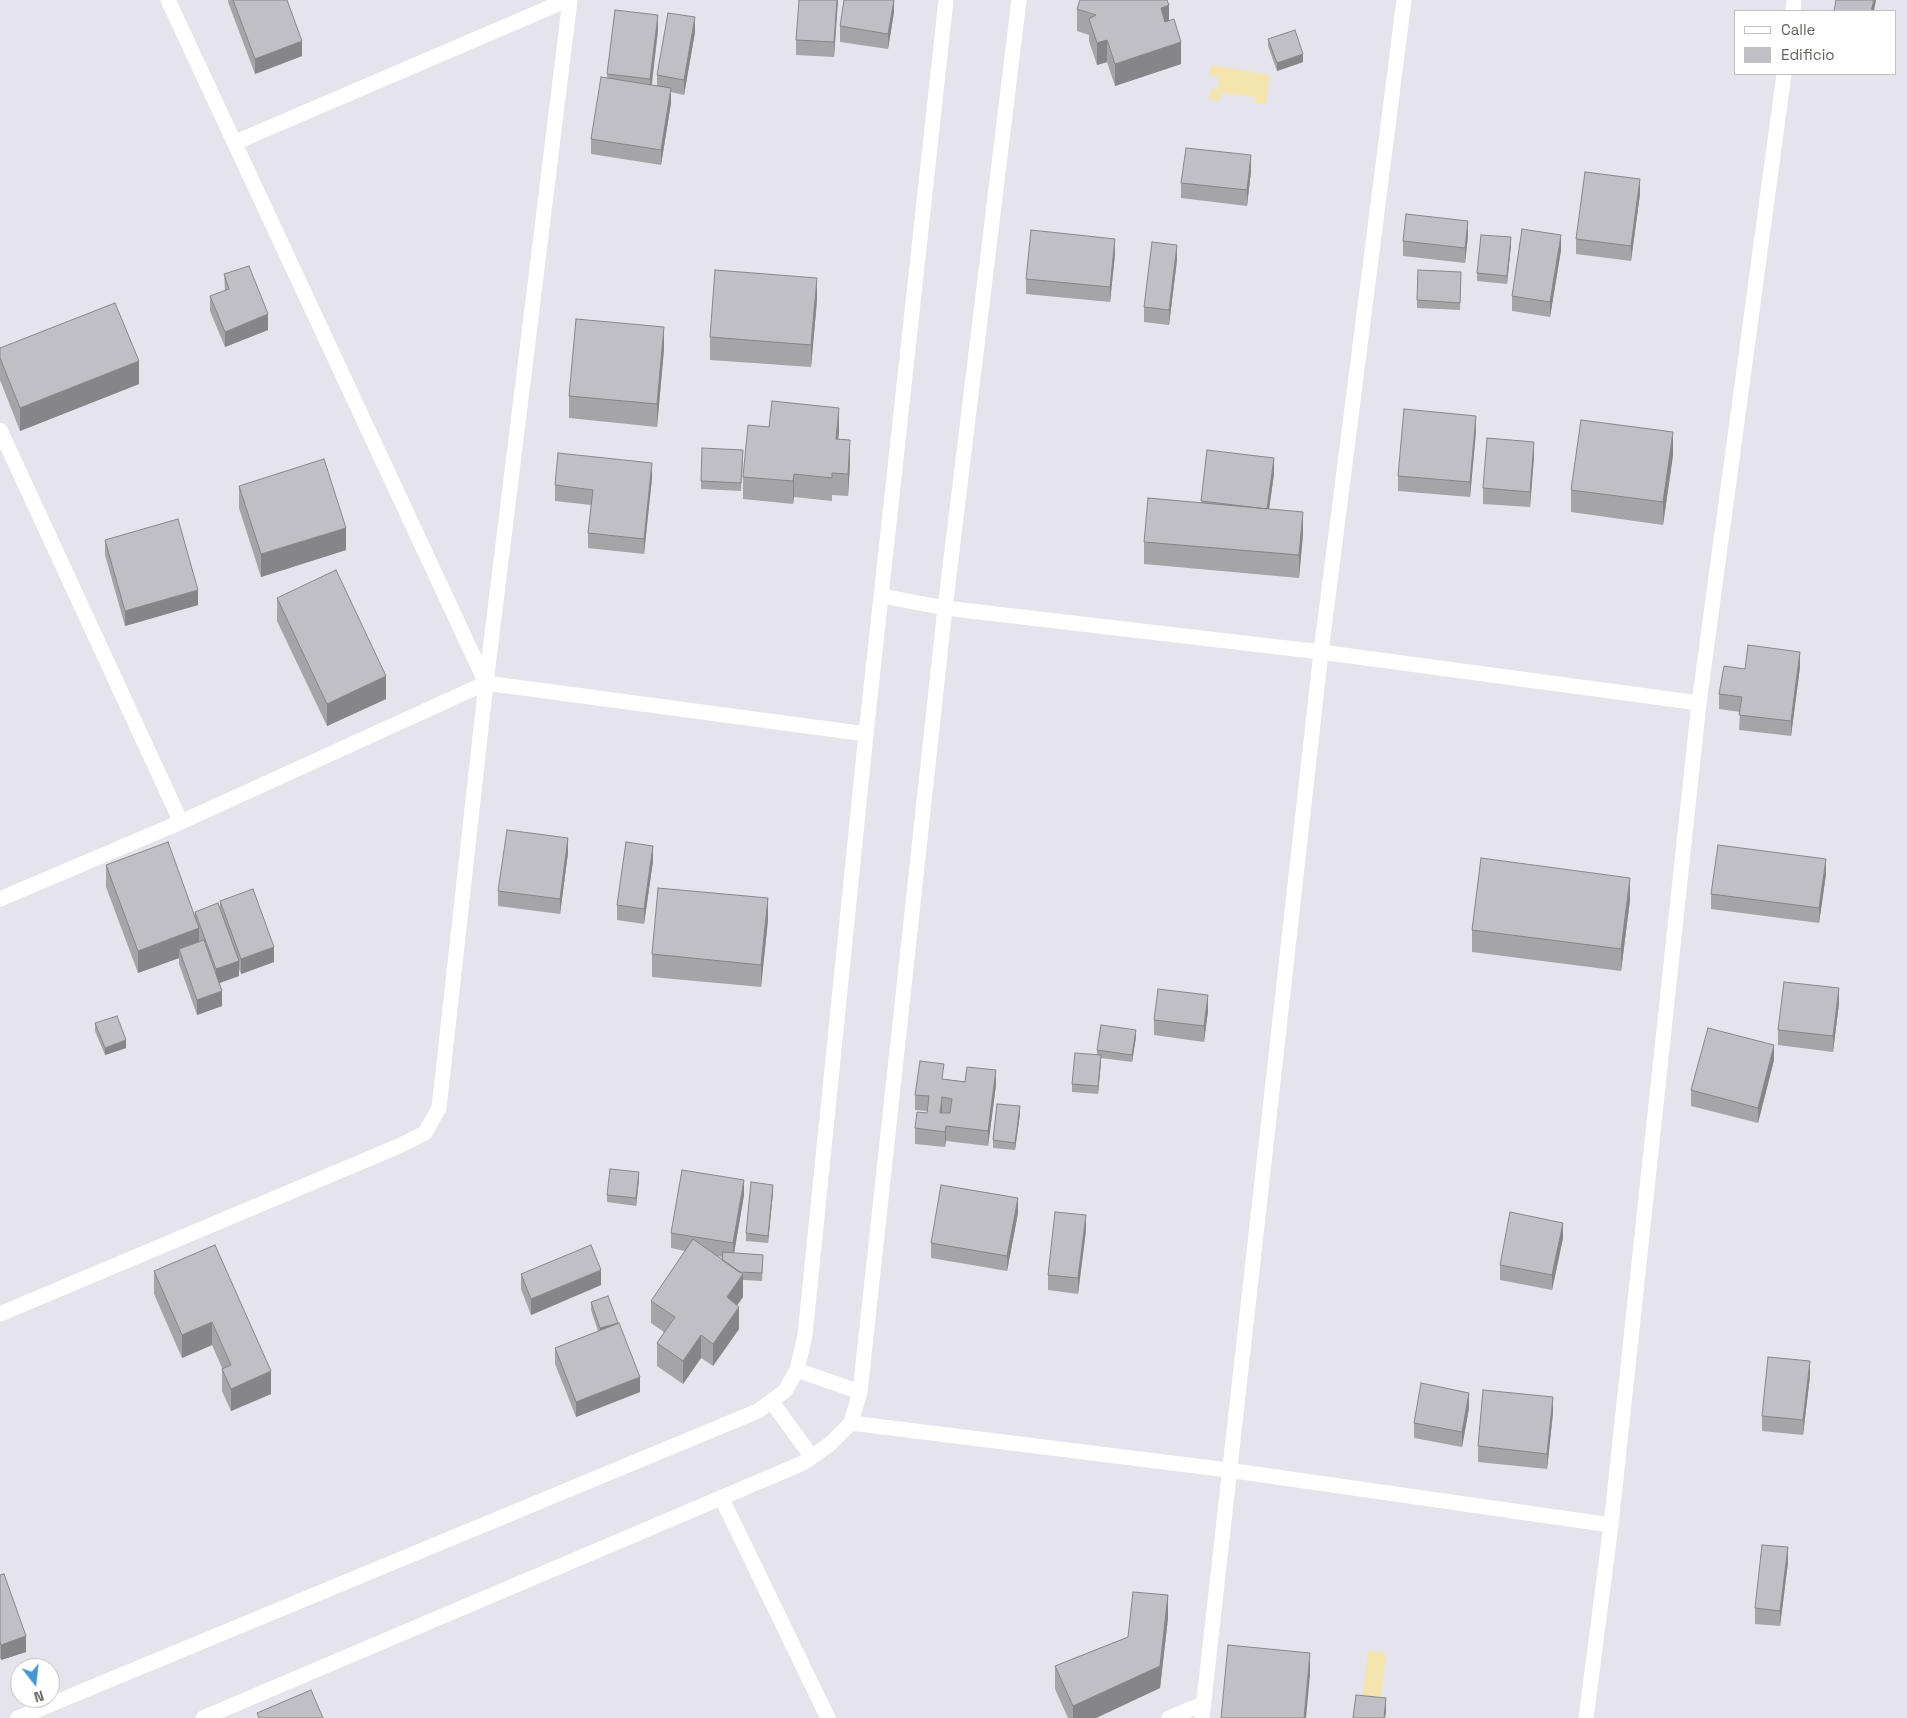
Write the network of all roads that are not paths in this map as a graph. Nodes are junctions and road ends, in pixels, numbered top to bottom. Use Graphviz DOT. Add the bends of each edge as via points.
graph roads {
  1 [pos="168,0"];
  2 [pos="568,0"];
  3 [pos="946,0"];
  4 [pos="1018,0"];
  5 [pos="1404,0"];
  6 [pos="1784,75"];
  7 [pos="236,142"];
  8 [pos="0,430"];
  9 [pos="882,596"];
  10 [pos="945,608"];
  11 [pos="1321,652"];
  12 [pos="486,683"];
  13 [pos="1699,703"];
  14 [pos="866,734"];
  15 [pos="181,822"];
  16 [pos="0,899"];
  17 [pos="0,1314"];
  18 [pos="797,1370"];
  19 [pos="860,1392"];
  20 [pos="771,1401"];
  21 [pos="851,1422"];
  22 [pos="812,1457"];
  23 [pos="1228,1470"];
  24 [pos="722,1499"];
  25 [pos="1611,1525"];
  26 [pos="1202,1711"];
  27 [pos="18,1718"];
  28 [pos="203,1718"];
  29 [pos="828,1718"];
  30 [pos="1169,1718"];
  31 [pos="1586,1718"];
  1 -- 7 [label="street"];
  2 -- 7 [label="street"];
  2 -- 12 [label="street"];
  3 -- 9 [label="street"];
  4 -- 10 [label="street"];
  5 -- 11 [label="street"];
  6 -- 13 [label="street"];
  7 -- 12 [label="street"];
  8 -- 15 [label="street"];
  9 -- 10 [label="street"];
  9 -- 14 [label="street"];
  10 -- 11 [label="street"];
  10 -- 19 [label="street"];
  11 -- 13 [label="street"];
  11 -- 23 [label="street"];
  12 -- 14 [label="street"];
  12 -- 15 [label="street"];
  12 -- 17 [label="street" via="439,1108 426,1133"];
  13 -- 25 [label="street"];
  14 -- 18 [label="street" via="805,1335"];
  15 -- 16 [label="street"];
  18 -- 19 [label="street"];
  18 -- 20 [label="street" via="785,1391"];
  19 -- 21 [label="street"];
  20 -- 22 [label="street"];
  20 -- 27 [label="street" via="749,1415"];
  21 -- 22 [label="street"];
  21 -- 23 [label="street"];
  22 -- 24 [label="street"];
  23 -- 25 [label="street"];
  23 -- 26 [label="street"];
  24 -- 28 [label="street"];
  24 -- 29 [label="street"];
  25 -- 31 [label="street"];
  26 -- 30 [label="street"];
}
